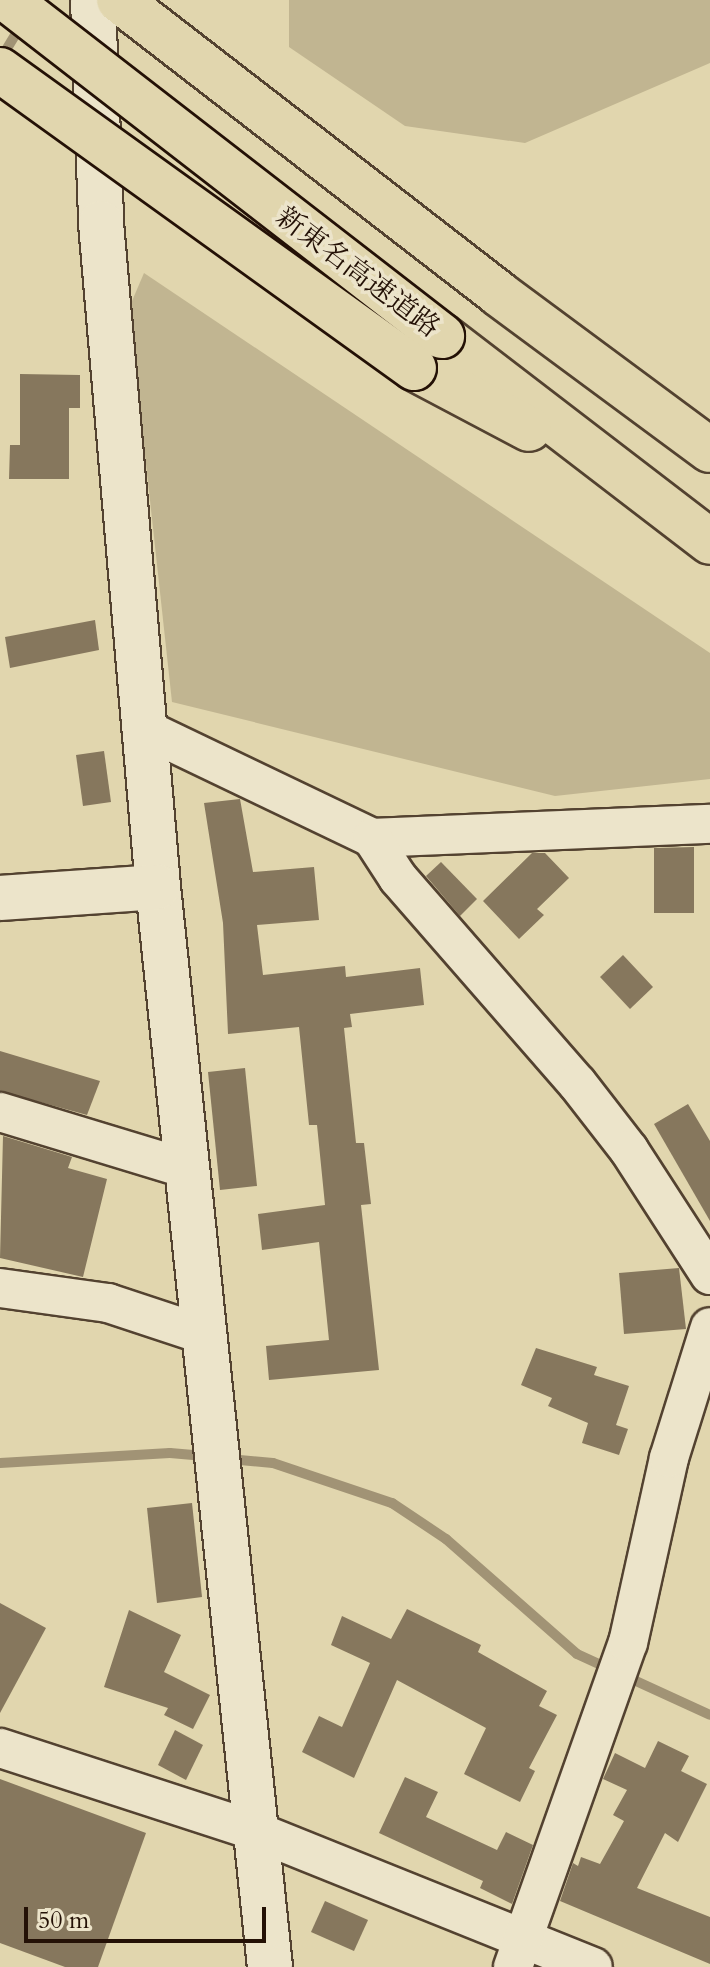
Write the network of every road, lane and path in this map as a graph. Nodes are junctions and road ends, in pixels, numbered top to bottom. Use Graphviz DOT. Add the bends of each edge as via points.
graph roads {
  1 [pos="8,0"];
  2 [pos="93,0"];
  3 [pos="119,0"];
  4 [pos="0,70"];
  5 [pos="710,450"];
  6 [pos="637,486"];
  7 [pos="710,542"];
  8 [pos="145,729"];
  9 [pos="710,824"];
  10 [pos="372,838"];
  11 [pos="158,887"];
  12 [pos="0,898"];
  13 [pos="0,1112"];
  14 [pos="188,1169"];
  15 [pos="710,1275"];
  16 [pos="0,1288"];
  17 [pos="710,1327"];
  18 [pos="205,1335"];
  19 [pos="0,1748"];
  20 [pos="255,1831"];
  21 [pos="518,1953"];
  22 [pos="270,1967"];
  23 [pos="593,1967"];
  1 -- 6 [label="highway, 新東名高速道路, bridge"];
  2 -- 8 [label="street" via="101,223"];
  3 -- 5 [label="highway"];
  4 -- 6 [label="highway, bridge" via="414,368"];
  6 -- 7 [label="highway, 新東名高速道路"];
  8 -- 10 [label="street"];
  8 -- 11 [label="street"];
  9 -- 10 [label="street"];
  10 -- 15 [label="street" via="398,878 629,1150"];
  11 -- 12 [label="street"];
  11 -- 14 [label="street"];
  13 -- 14 [label="street"];
  14 -- 18 [label="street"];
  16 -- 18 [label="street" via="108,1303"];
  17 -- 21 [label="street" via="669,1458 628,1643"];
  18 -- 20 [label="street"];
  19 -- 20 [label="street"];
  20 -- 21 [label="street"];
  20 -- 22 [label="street"];
  21 -- 23 [label="street"];
}
